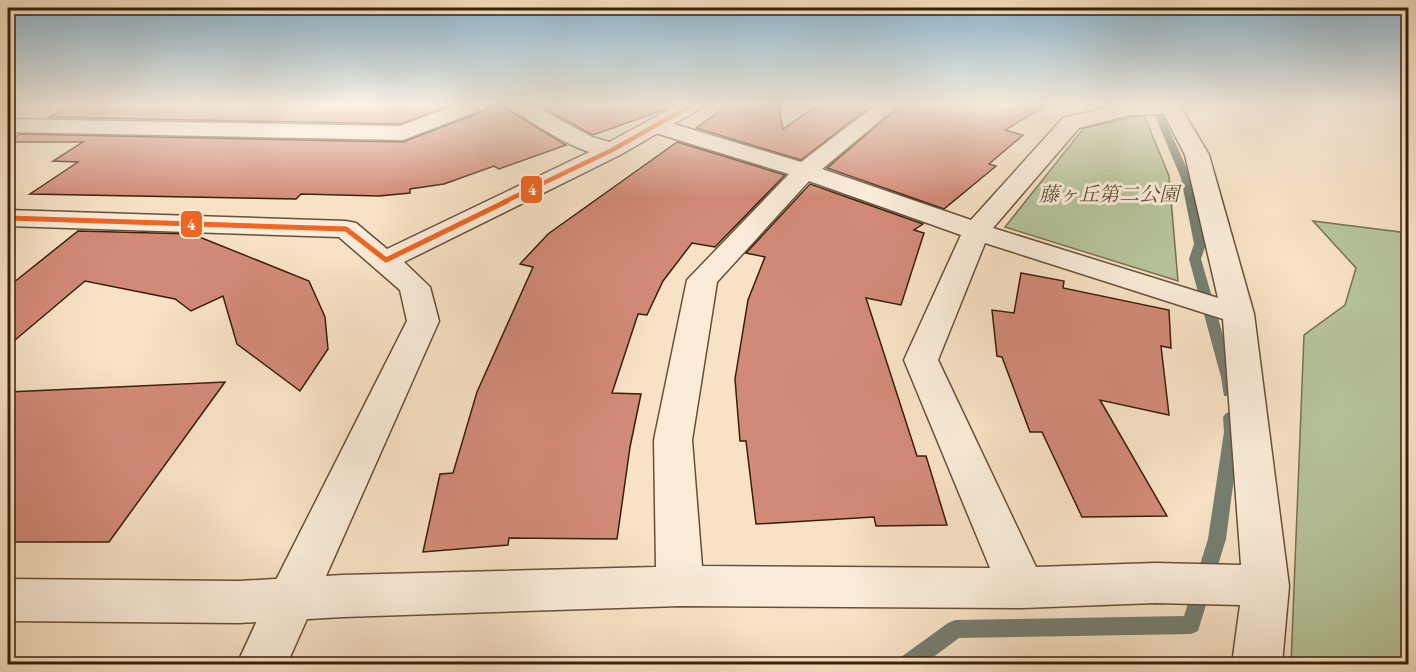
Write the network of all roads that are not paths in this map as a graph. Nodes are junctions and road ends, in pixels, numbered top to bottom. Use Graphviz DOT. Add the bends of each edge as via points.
graph roads {
  1 [pos="572,135"];
  2 [pos="639,135"];
  3 [pos="688,135"];
  4 [pos="850,135"];
  5 [pos="1060,135"];
  6 [pos="1186,135"];
  7 [pos="612,150"];
  8 [pos="805,171"];
  9 [pos="8,218"];
  10 [pos="976,231"];
  11 [pos="386,260"];
  12 [pos="1238,314"];
  13 [pos="680,586"];
  14 [pos="1266,586"];
  15 [pos="1022,588"];
  16 [pos="291,599"];
  17 [pos="8,600"];
  18 [pos="262,664"];
  19 [pos="1257,664"];
  1 -- 7 [label="street"];
  2 -- 7 [label="street"];
  3 -- 8 [label="street"];
  4 -- 8 [label="street"];
  5 -- 10 [label="street"];
  6 -- 12 [label="street" via="1197,155"];
  7 -- 11 [label="street"];
  8 -- 10 [label="street"];
  8 -- 13 [label="street" via="702,280 673,440"];
  9 -- 11 [label="street" via="346,229"];
  10 -- 12 [label="street"];
  10 -- 15 [label="street" via="921,360"];
  11 -- 16 [label="street" via="415,287 423,321"];
  12 -- 14 [label="street"];
  13 -- 15 [label="street"];
  13 -- 16 [label="street"];
  14 -- 15 [label="street" via="1155,583"];
  14 -- 19 [label="street"];
  16 -- 17 [label="street"];
  16 -- 18 [label="street"];
}
